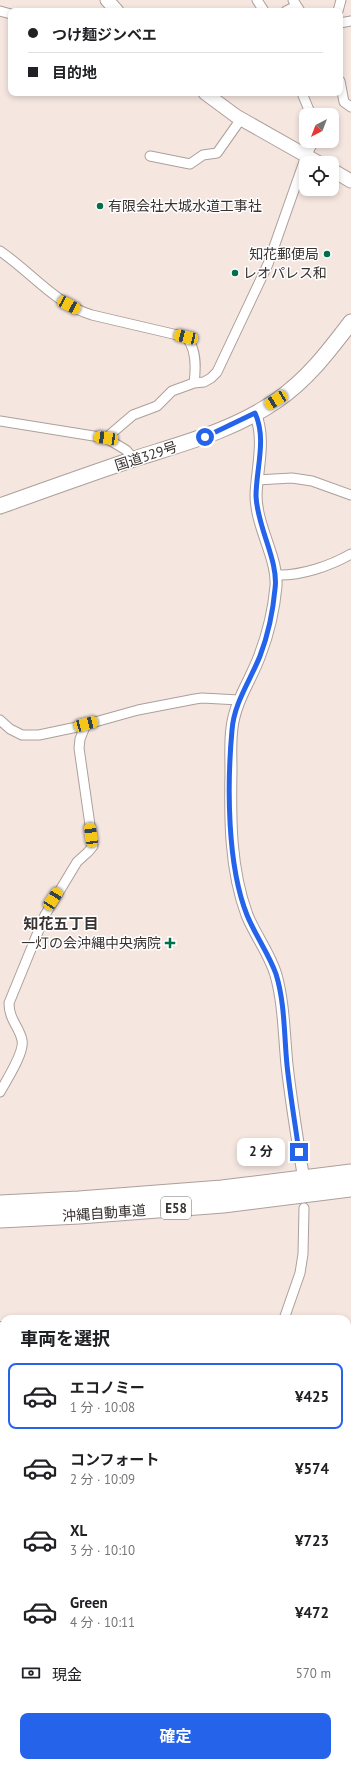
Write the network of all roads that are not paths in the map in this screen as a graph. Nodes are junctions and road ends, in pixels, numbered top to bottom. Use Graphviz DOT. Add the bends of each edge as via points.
graph roads {
  1 [pos="107,0"];
  2 [pos="114,8"];
  3 [pos="209,96"];
  4 [pos="303,96"];
  5 [pos="343,96"];
  6 [pos="351,107"];
  7 [pos="308,108"];
  8 [pos="241,119"];
  9 [pos="310,148"];
  10 [pos="150,156"];
  11 [pos="306,156"];
  12 [pos="339,174"];
  13 [pos="299,176"];
  14 [pos="351,181"];
  15 [pos="0,251"];
  16 [pos="351,322"];
  17 [pos="194,383"];
  18 [pos="255,413"];
  19 [pos="0,421"];
  20 [pos="106,438"];
  21 [pos="134,459"];
  22 [pos="257,480"];
  23 [pos="351,496"];
  24 [pos="0,506"];
  25 [pos="351,554"];
  26 [pos="276,575"];
  27 [pos="239,700"];
  28 [pos="0,720"];
  29 [pos="86,724"];
  30 [pos="0,1092"];
  31 [pos="351,1173"];
  32 [pos="303,1174"];
  33 [pos="351,1188"];
  34 [pos="0,1204"];
  35 [pos="304,1208"];
  36 [pos="0,1219"];
  37 [pos="285,1315"];
  1 -- 2 [label="main road"];
  3 -- 8 [label="main road"];
  4 -- 7 [label="street"];
  5 -- 6 [label="street" via="344,102"];
  8 -- 10 [label="street" via="217,153 203,155 190,164"];
  8 -- 11 [label="main road"];
  9 -- 11 [label="street"];
  12 -- 14 [label="main road"];
  13 -- 17 [label="street" via="268,264 217,372 204,382"];
  15 -- 17 [label="street" via="60,300 77,310 186,337 194,353"];
  16 -- 18 [label="highway, 国道329号" via="307,375"];
  17 -- 20 [label="street" via="172,391 158,406 133,415"];
  18 -- 21 [label="highway, 国道329号" via="205,437"];
  18 -- 22 [label="street" via="261,434"];
  19 -- 20 [label="street"];
  20 -- 21 [label="street" via="126,450"];
  21 -- 24 [label="highway, 国道329号"];
  22 -- 23 [label="street" via="292,478 312,481"];
  22 -- 26 [label="street" via="259,521"];
  25 -- 26 [label="street" via="289,576"];
  26 -- 27 [label="street" via="276,589 266,636 260,656"];
  27 -- 29 [label="street" via="195,699 138,710"];
  27 -- 32 [label="street" via="233,718 231,744 230,797 235,872 248,916 276,974"];
  28 -- 29 [label="street" via="22,735"];
  29 -- 30 [label="street" via="79,748 93,846 77,862 44,914 9,1003 9,1012 23,1042"];
  31 -- 34 [label="highway, 沖縄自動車道 / E58" via="222,1189"];
  33 -- 36 [label="highway, 沖縄自動車道 / E58" via="223,1204"];
  35 -- 37 [label="street" via="300,1273"];
}
